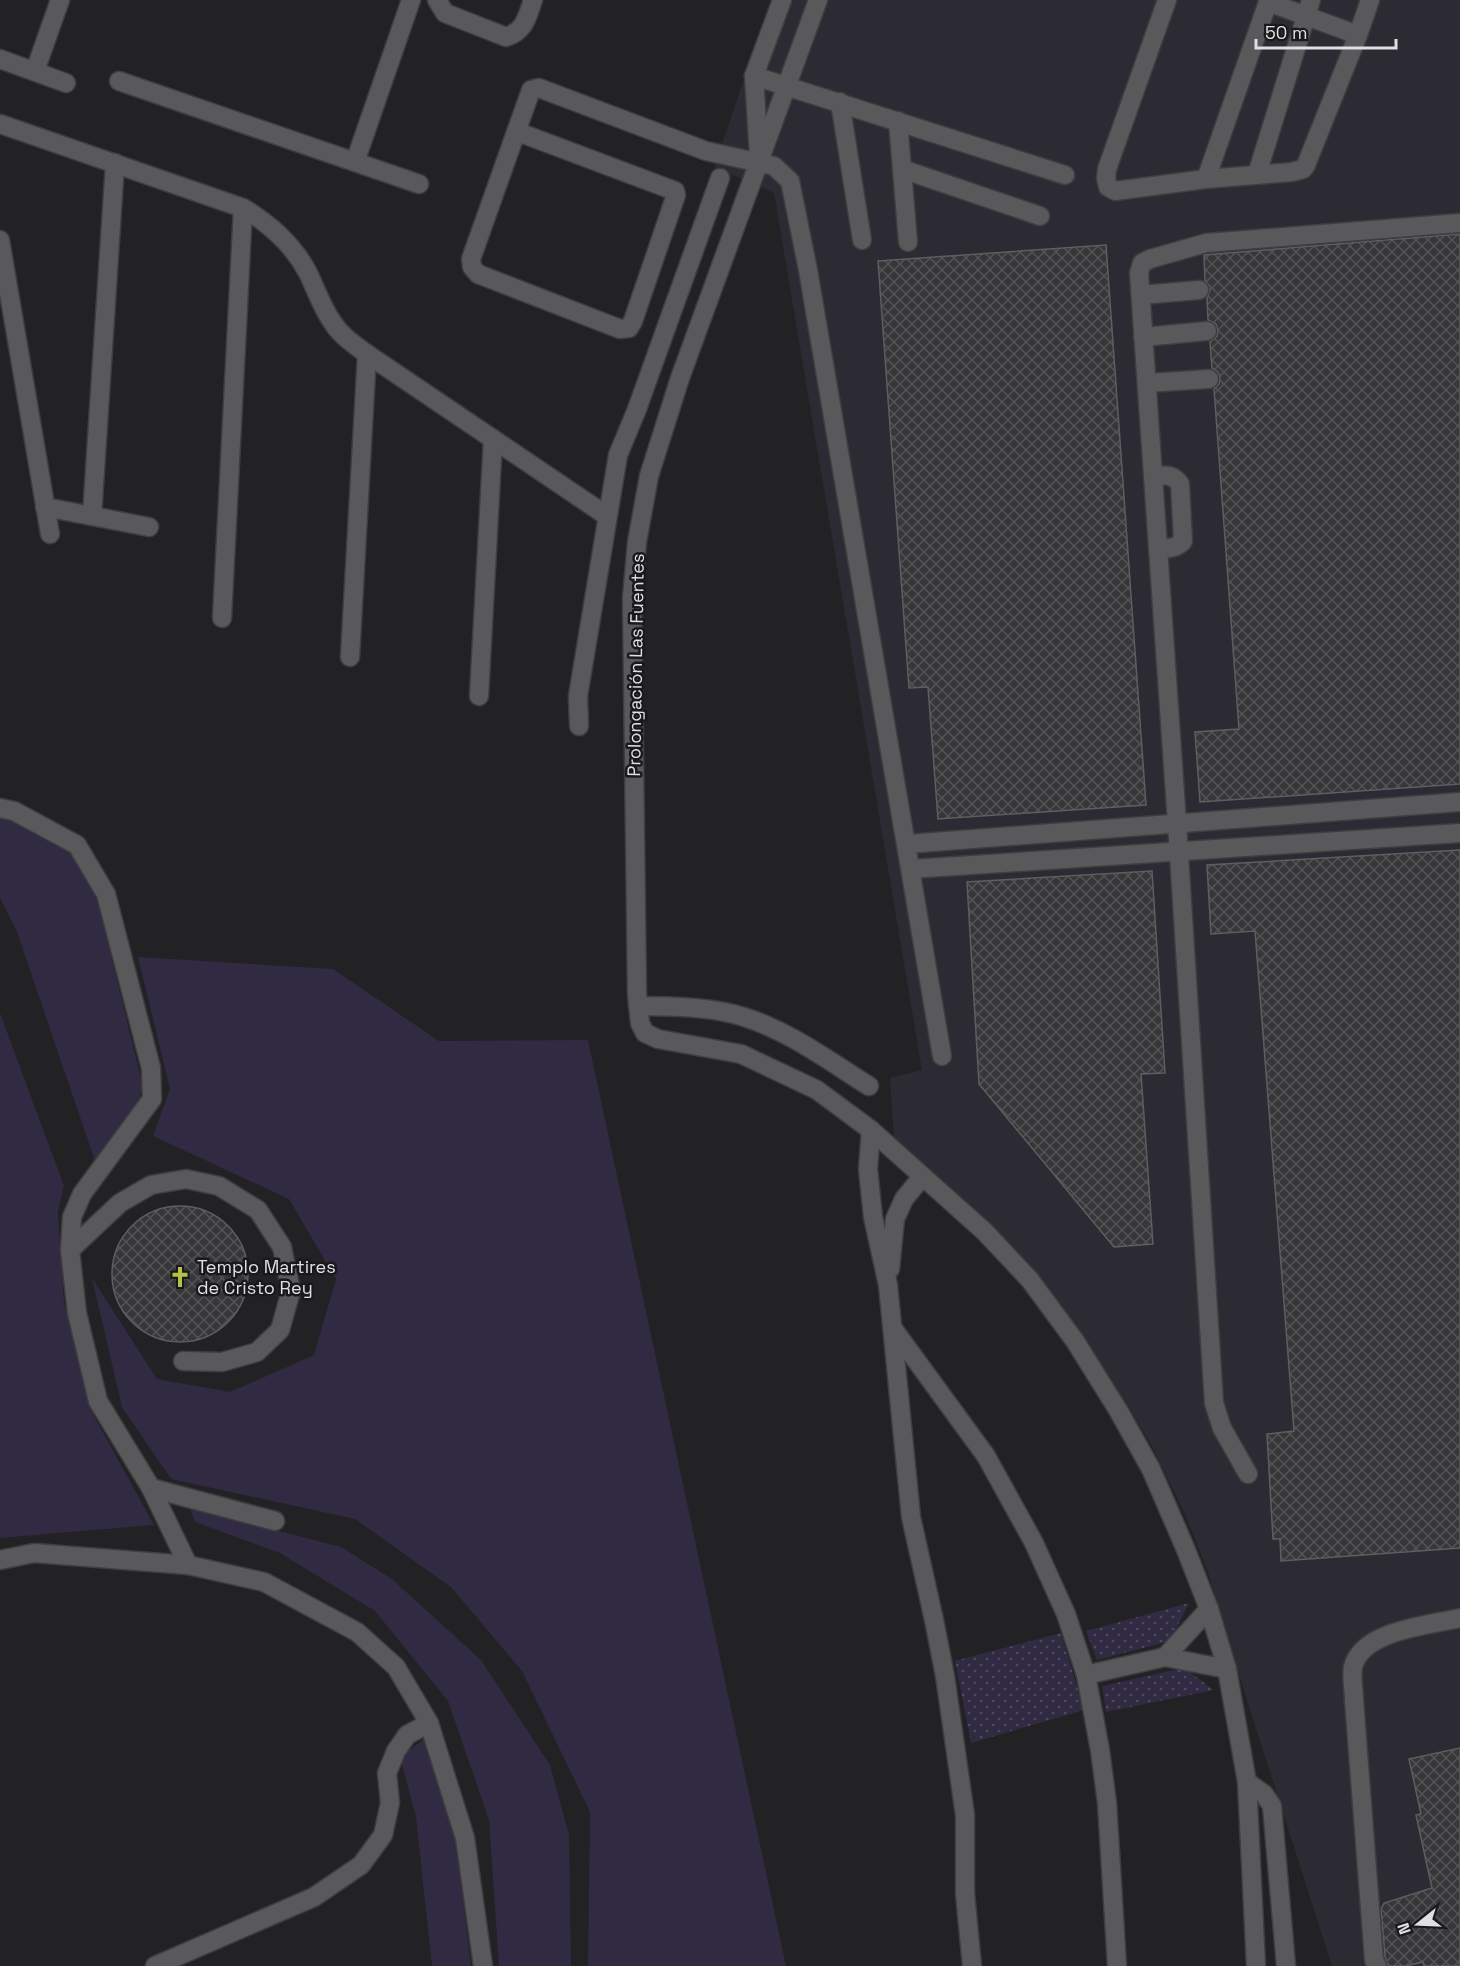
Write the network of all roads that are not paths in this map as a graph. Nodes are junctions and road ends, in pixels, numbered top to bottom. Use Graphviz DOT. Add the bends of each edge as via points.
graph roads {
  1 [pos="60,0"];
  2 [pos="411,0"];
  3 [pos="437,0"];
  4 [pos="533,0"];
  5 [pos="782,0"];
  6 [pos="818,0"];
  7 [pos="1167,0"];
  8 [pos="1370,0"];
  9 [pos="1268,1"];
  10 [pos="1309,8"];
  11 [pos="1358,35"];
  12 [pos="0,58"];
  13 [pos="35,71"];
  14 [pos="754,76"];
  15 [pos="119,81"];
  16 [pos="66,83"];
  17 [pos="788,86"];
  18 [pos="840,102"];
  19 [pos="898,121"];
  20 [pos="0,124"];
  21 [pos="518,132"];
  22 [pos="355,162"];
  23 [pos="115,164"];
  24 [pos="760,164"];
  25 [pos="902,169"];
  26 [pos="1257,174"];
  27 [pos="1065,175"];
  28 [pos="720,178"];
  29 [pos="1206,179"];
  30 [pos="419,184"];
  31 [pos="243,208"];
  32 [pos="1040,216"];
  33 [pos="1460,223"];
  34 [pos="0,240"];
  35 [pos="862,240"];
  36 [pos="908,242"];
  37 [pos="1199,290"];
  38 [pos="1141,295"];
  39 [pos="1207,331"];
  40 [pos="1143,337"];
  41 [pos="367,354"];
  42 [pos="1209,379"];
  43 [pos="1147,383"];
  44 [pos="493,439"];
  45 [pos="1154,476"];
  46 [pos="45,507"];
  47 [pos="92,516"];
  48 [pos="607,516"];
  49 [pos="148,527"];
  50 [pos="50,534"];
  51 [pos="1158,549"];
  52 [pos="222,618"];
  53 [pos="350,657"];
  54 [pos="479,696"];
  55 [pos="579,726"];
  56 [pos="1460,802"];
  57 [pos="0,808"];
  58 [pos="1177,823"];
  59 [pos="1460,833"];
  60 [pos="907,844"];
  61 [pos="1179,852"];
  62 [pos="912,869"];
  63 [pos="638,1006"];
  64 [pos="942,1056"];
  65 [pos="869,1086"];
  66 [pos="871,1130"];
  67 [pos="922,1177"];
  68 [pos="70,1250"];
  69 [pos="888,1285"];
  70 [pos="893,1329"];
  71 [pos="183,1361"];
  72 [pos="1248,1474"];
  73 [pos="151,1488"];
  74 [pos="275,1521"];
  75 [pos="0,1560"];
  76 [pos="188,1565"];
  77 [pos="1209,1610"];
  78 [pos="1460,1618"];
  79 [pos="1165,1657"];
  80 [pos="1227,1670"];
  81 [pos="1086,1675"];
  82 [pos="429,1723"];
  83 [pos="1247,1782"];
  84 [pos="155,1966"];
  85 [pos="483,1966"];
  86 [pos="972,1966"];
  87 [pos="1117,1966"];
  88 [pos="1256,1966"];
  89 [pos="1286,1966"];
  90 [pos="1377,1966"];
  1 -- 13 [label="street"];
  2 -- 22 [label="street"];
  3 -- 4 [label="street" via="445,13 506,37 524,27"];
  5 -- 14 [label="street, Prolongación Las Fuentes"];
  6 -- 17 [label="street, Prolongación Las Fuentes"];
  7 -- 29 [label="street" via="1106,178 1108,187 1115,191"];
  8 -- 11 [label="street"];
  9 -- 10 [label="street"];
  9 -- 29 [label="street"];
  10 -- 11 [label="street"];
  10 -- 26 [label="street"];
  11 -- 26 [label="street" via="1306,165 1298,171"];
  12 -- 13 [label="street"];
  13 -- 16 [label="street"];
  14 -- 17 [label="street"];
  14 -- 24 [label="street, Prolongación Las Fuentes"];
  15 -- 22 [label="street"];
  17 -- 18 [label="street"];
  17 -- 24 [label="street, Prolongación Las Fuentes"];
  18 -- 19 [label="street"];
  18 -- 35 [label="street"];
  19 -- 25 [label="street"];
  19 -- 27 [label="street"];
  20 -- 23 [label="street"];
  21 -- 21 [label="street" via="470,263 474,272 620,329 629,328 675,191"];
  21 -- 24 [label="street" via="529,93 539,88 706,151"];
  22 -- 30 [label="street"];
  23 -- 31 [label="street"];
  23 -- 47 [label="street"];
  24 -- 60 [label="street" via="774,166 790,182"];
  24 -- 63 [label="street, Prolongación Las Fuentes" via="680,378 652,465 637,542 632,598"];
  25 -- 32 [label="street"];
  25 -- 36 [label="street"];
  26 -- 29 [label="street"];
  28 -- 48 [label="street" via="618,455"];
  31 -- 41 [label="street" via="268,223 293,251 332,322"];
  31 -- 52 [label="street"];
  33 -- 38 [label="street" via="1191,246 1142,263"];
  34 -- 46 [label="street"];
  37 -- 38 [label="street"];
  38 -- 40 [label="street"];
  39 -- 40 [label="street"];
  40 -- 43 [label="street"];
  41 -- 44 [label="street"];
  41 -- 53 [label="street"];
  42 -- 43 [label="street"];
  43 -- 45 [label="street"];
  44 -- 48 [label="street"];
  44 -- 54 [label="street"];
  45 -- 51 [label="street"];
  45 -- 51 [label="street" via="1169,475 1180,484 1183,541 1173,548"];
  46 -- 47 [label="street"];
  46 -- 50 [label="street"];
  47 -- 49 [label="street"];
  48 -- 55 [label="street" via="578,696"];
  51 -- 58 [label="street"];
  56 -- 58 [label="street"];
  57 -- 68 [label="street" via="14,811 77,845 106,894 151,1068 152,1099 82,1194 72,1217"];
  58 -- 60 [label="street"];
  58 -- 61 [label="street"];
  59 -- 61 [label="street"];
  60 -- 62 [label="street"];
  61 -- 62 [label="street"];
  61 -- 72 [label="street" via="1214,1403 1222,1428"];
  62 -- 64 [label="street"];
  63 -- 65 [label="street" via="707,1009 742,1017 806,1046"];
  63 -- 66 [label="street, Prolongación Las Fuentes" via="645,1033 658,1039 741,1054 817,1090"];
  66 -- 67 [label="street, Prolongación Las Fuentes"];
  66 -- 69 [label="street" via="867,1169"];
  67 -- 69 [label="street" via="904,1199 895,1219"];
  67 -- 77 [label="street, Prolongación Las Fuentes" via="977,1225 1030,1280 1075,1341 1151,1469"];
  68 -- 71 [label="street" via="120,1203 151,1185 186,1179 219,1186 258,1210 282,1248 291,1291 280,1330 257,1352 222,1362"];
  68 -- 73 [label="street" via="77,1313 98,1401"];
  69 -- 70 [label="street"];
  70 -- 81 [label="street" via="986,1456 1066,1614"];
  70 -- 86 [label="street" via="911,1516 940,1654 965,1815 965,1893"];
  73 -- 74 [label="street"];
  73 -- 76 [label="street"];
  75 -- 76 [label="street" via="34,1553"];
  76 -- 82 [label="street" via="264,1582 357,1632 396,1667"];
  77 -- 79 [label="street"];
  77 -- 80 [label="street, Prolongación Las Fuentes"];
  78 -- 90 [label="street" via="1383,1635 1364,1650 1353,1666"];
  79 -- 80 [label="street"];
  79 -- 81 [label="street"];
  80 -- 83 [label="street, Prolongación Las Fuentes"];
  81 -- 87 [label="street" via="1107,1803"];
  82 -- 84 [label="street" via="407,1736 396,1751 387,1773 390,1803 382,1835 361,1865 314,1897"];
  82 -- 85 [label="street" via="465,1838"];
  83 -- 88 [label="street, Prolongación Las Fuentes"];
  83 -- 89 [label="street" via="1264,1794 1272,1806"];
}
